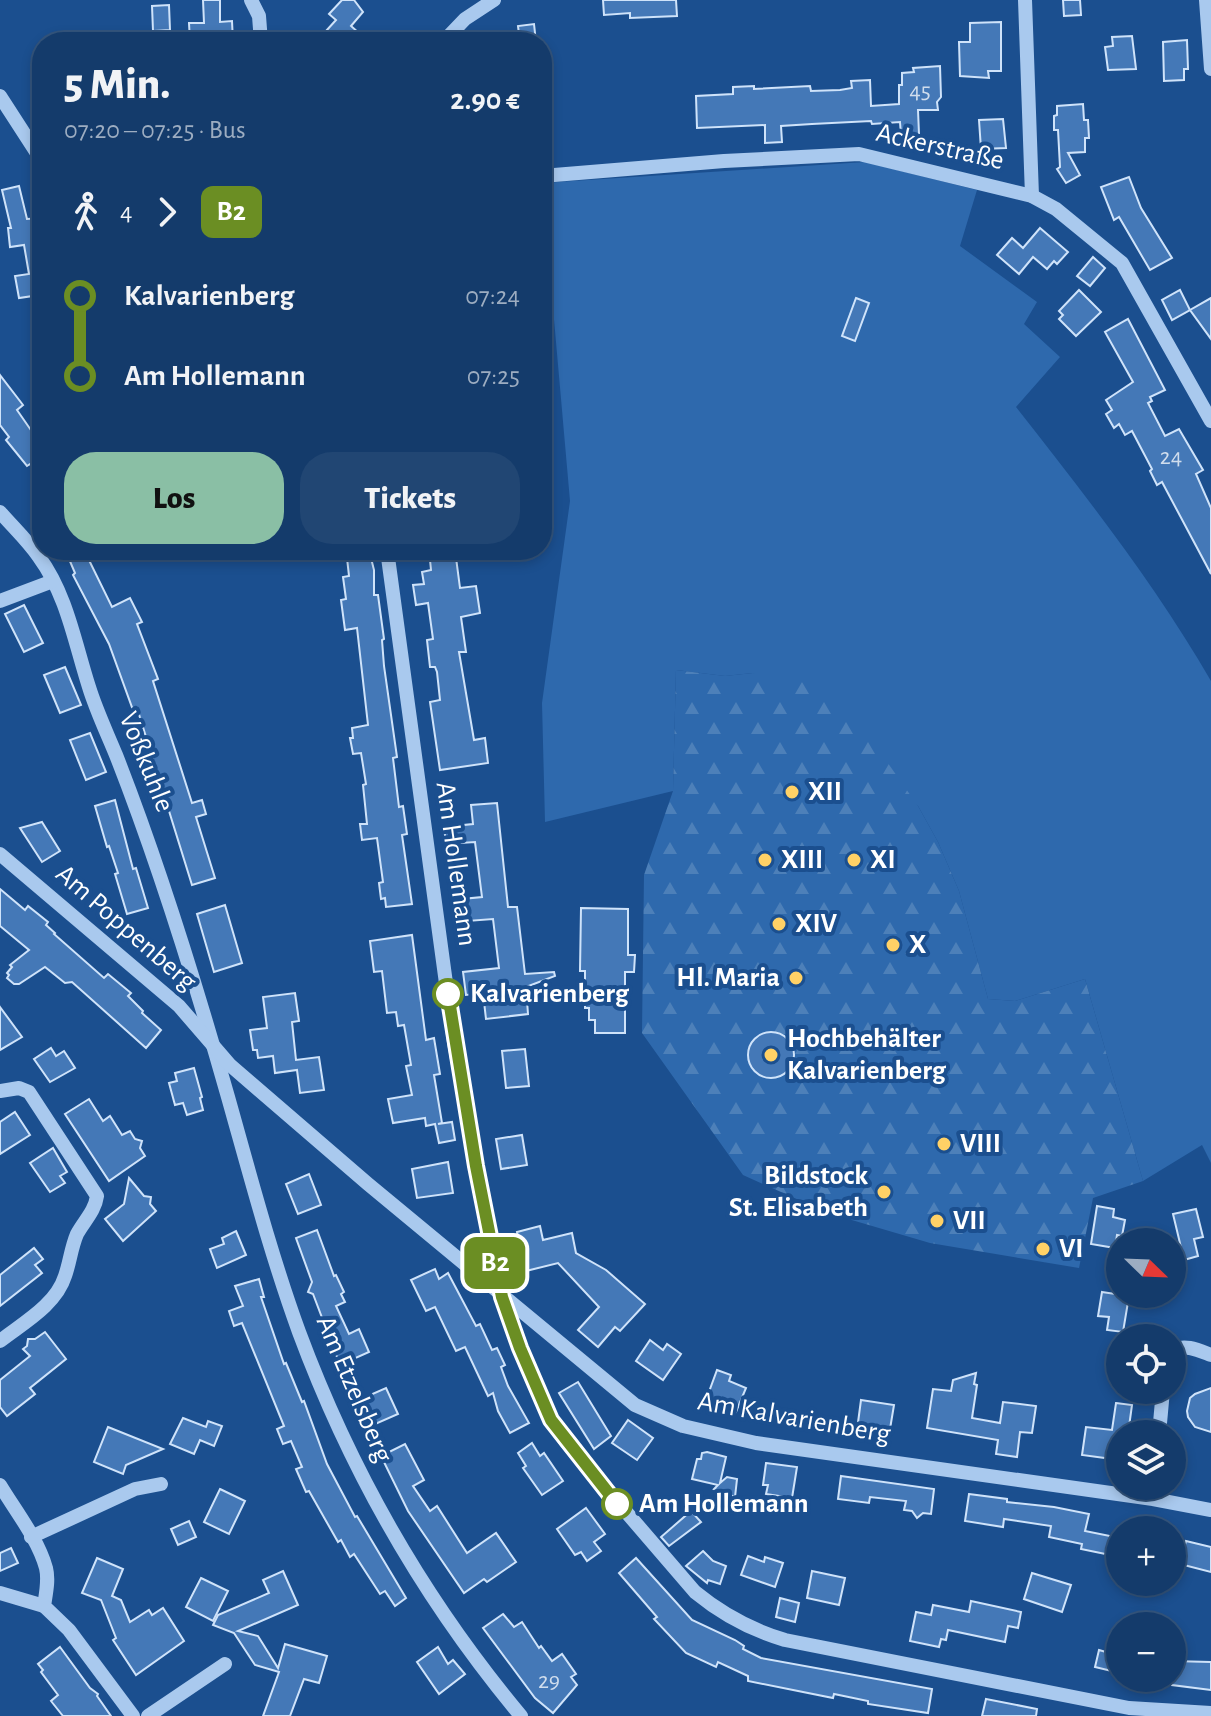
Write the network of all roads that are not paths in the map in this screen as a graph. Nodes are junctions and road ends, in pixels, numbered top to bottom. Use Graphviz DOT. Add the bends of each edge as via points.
graph roads {
  1 [pos="251,0"];
  2 [pos="494,0"];
  3 [pos="1025,0"];
  4 [pos="1206,0"];
  5 [pos="260,32"];
  6 [pos="453,32"];
  7 [pos="1211,69"];
  8 [pos="0,96"];
  9 [pos="32,146"];
  10 [pos="552,175"];
  11 [pos="1032,196"];
  12 [pos="1211,421"];
  13 [pos="0,512"];
  14 [pos="32,549"];
  15 [pos="41,560"];
  16 [pos="388,560"];
  17 [pos="53,581"];
  18 [pos="0,601"];
  19 [pos="0,854"];
  20 [pos="212,1047"];
  21 [pos="0,1091"];
  22 [pos="502,1297"];
  23 [pos="0,1341"];
  24 [pos="1186,1347"];
  25 [pos="1211,1355"];
  26 [pos="161,1484"];
  27 [pos="0,1485"];
  28 [pos="1106,1486"];
  29 [pos="1179,1500"];
  30 [pos="1211,1510"];
  31 [pos="31,1537"];
  32 [pos="0,1593"];
  33 [pos="44,1606"];
  34 [pos="225,1664"];
  35 [pos="1211,1713"];
  36 [pos="133,1716"];
  37 [pos="148,1716"];
  38 [pos="521,1716"];
  1 -- 5 [label="street"];
  2 -- 6 [label="street"];
  3 -- 11 [label="street"];
  4 -- 7 [label="street"];
  8 -- 9 [label="street"];
  10 -- 11 [label="street, Ackerstraße" via="859,154"];
  11 -- 12 [label="street, Ackerstraße" via="1122,263"];
  13 -- 14 [label="street, Voßkuhle"];
  15 -- 17 [label="street, Voßkuhle"];
  16 -- 22 [label="street, Am Hollemann" via="454,1042"];
  17 -- 18 [label="street"];
  17 -- 20 [label="street, Voßkuhle" via="150,840"];
  19 -- 20 [label="street, Am Poppenberg" via="179,1006"];
  20 -- 22 [label="street, Am Kalvarienberg"];
  20 -- 38 [label="street, Am Etzelsberg" via="267,1234 335,1420 419,1579"];
  21 -- 23 [label="street" via="29,1092 97,1196 77,1233 58,1290"];
  22 -- 28 [label="street, Am Kalvarienberg" via="625,1398 683,1426 768,1445"];
  22 -- 35 [label="street, Am Hollemann" via="538,1391 566,1442 695,1592 731,1618 785,1640 1067,1696 1129,1708"];
  24 -- 25 [label="street"];
  26 -- 31 [label="street" via="135,1489"];
  27 -- 31 [label="street"];
  29 -- 30 [label="street, Am Kalvarienberg"];
  31 -- 33 [label="street" via="46,1568"];
  32 -- 33 [label="street"];
  33 -- 36 [label="street" via="69,1630"];
  34 -- 37 [label="street"];
}
